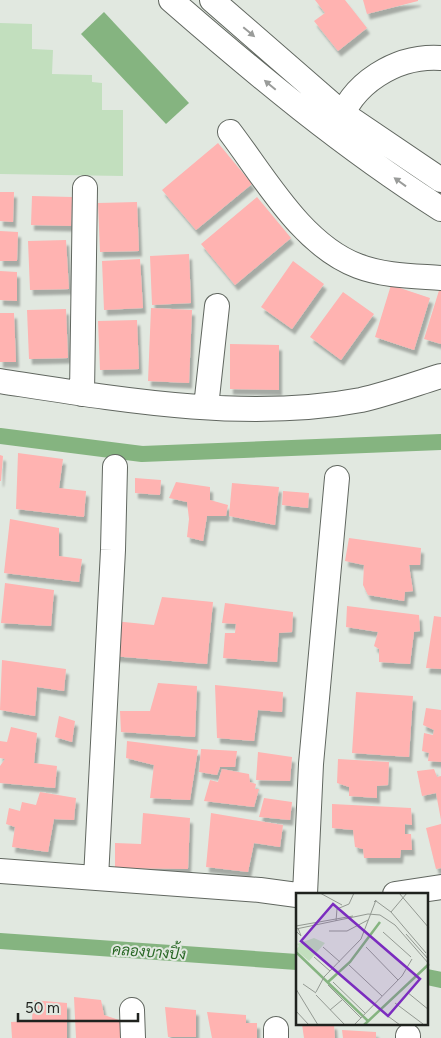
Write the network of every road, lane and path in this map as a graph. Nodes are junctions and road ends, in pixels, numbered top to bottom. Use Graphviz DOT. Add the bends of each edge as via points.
graph roads {
  1 [pos="172,0"];
  2 [pos="212,0"];
  3 [pos="441,58"];
  4 [pos="342,112"];
  5 [pos="230,132"];
  6 [pos="336,136"];
  7 [pos="441,180"];
  8 [pos="85,188"];
  9 [pos="441,209"];
  10 [pos="441,278"];
  11 [pos="217,306"];
  12 [pos="441,376"];
  13 [pos="0,381"];
  14 [pos="82,394"];
  15 [pos="206,407"];
  16 [pos="115,467"];
  17 [pos="337,478"];
  18 [pos="0,871"];
  19 [pos="96,878"];
  20 [pos="441,887"];
  21 [pos="305,893"];
  22 [pos="402,893"];
  23 [pos="296,895"];
  24 [pos="132,1010"];
  25 [pos="133,1038"];
  6 -- 1 [label="street, one-way" via="278,92"];
  2 -- 4 [label="street, one-way"];
  3 -- 4 [label="street" via="400,62 379,73"];
  4 -- 6 [label="street"];
  4 -- 7 [label="street"];
  5 -- 10 [label="street" via="308,235 330,253 379,272"];
  9 -- 6 [label="street, one-way"];
  8 -- 14 [label="street"];
  11 -- 15 [label="street"];
  12 -- 15 [label="street" via="362,400 288,408"];
  13 -- 14 [label="street"];
  14 -- 15 [label="street"];
  16 -- 19 [label="street"];
  17 -- 21 [label="street" via="311,764"];
  18 -- 19 [label="street"];
  19 -- 23 [label="street"];
  20 -- 22 [label="street"];
  24 -- 25 [label="street"];
}
